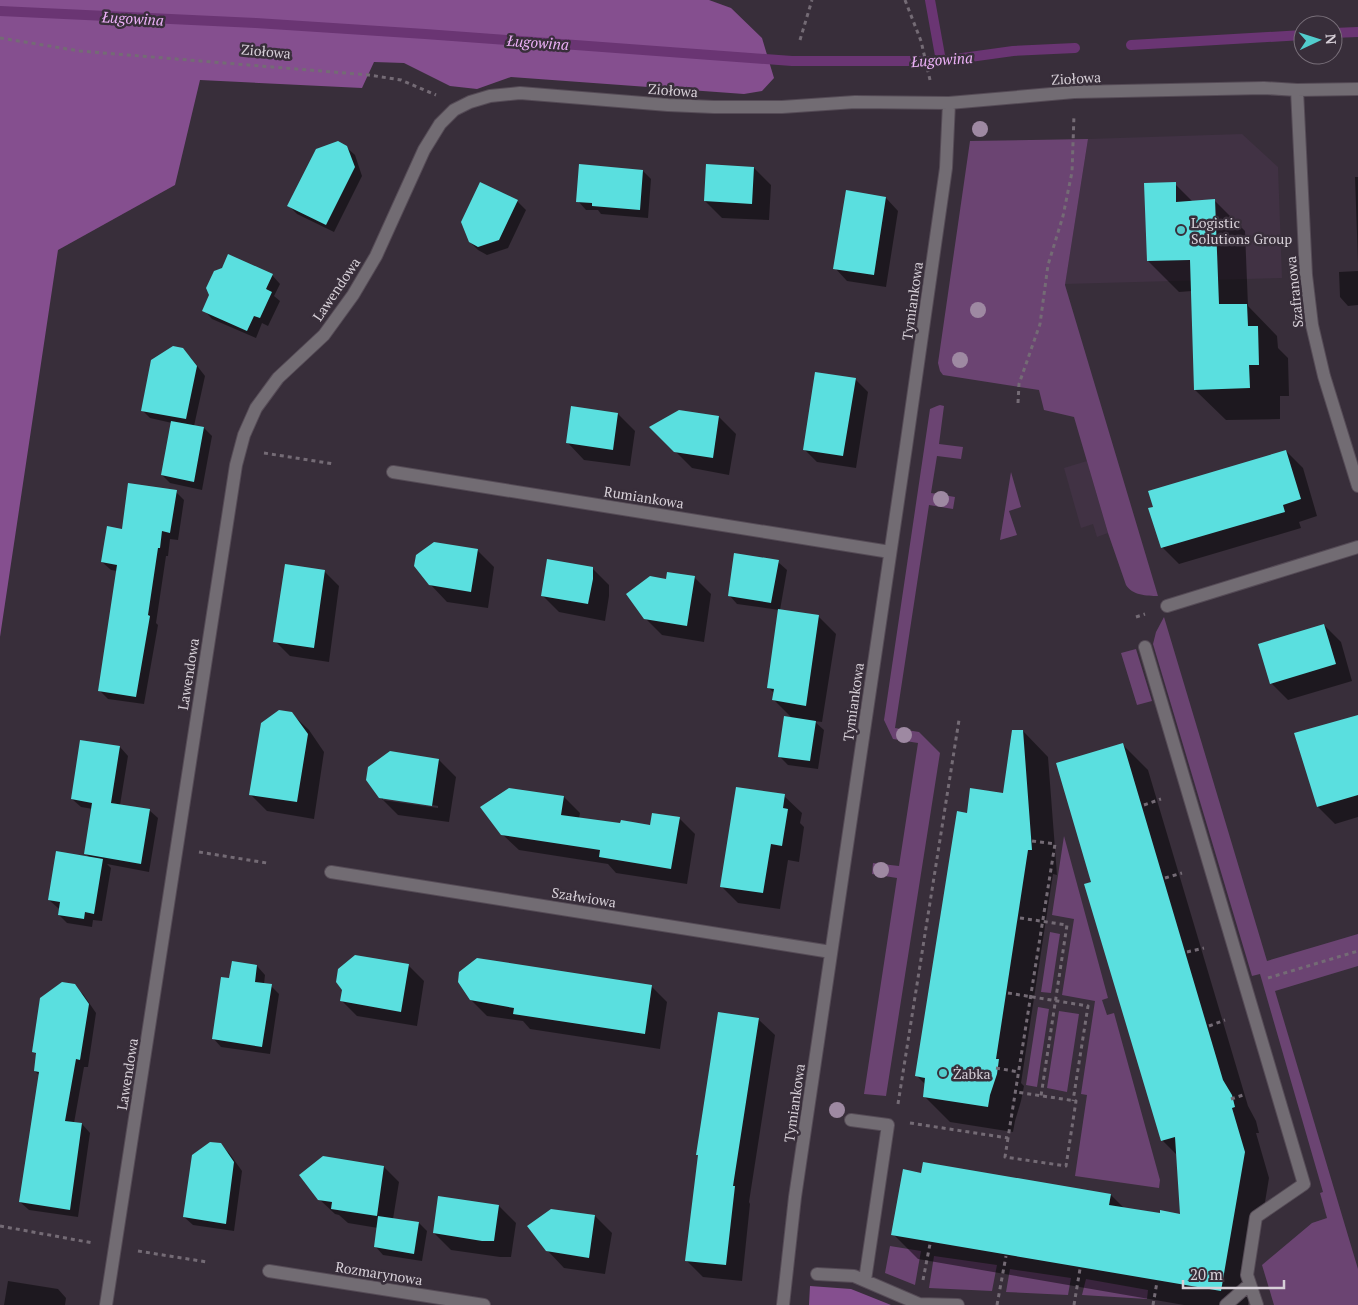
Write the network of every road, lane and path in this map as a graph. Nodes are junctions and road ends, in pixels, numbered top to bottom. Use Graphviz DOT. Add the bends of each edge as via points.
graph roads {
  1 [pos="812,0"];
  2 [pos="905,0"];
  3 [pos="0,38"];
  4 [pos="800,40"];
  5 [pos="930,83"];
  6 [pos="1358,89"];
  7 [pos="1297,90"];
  8 [pos="1074,92"];
  9 [pos="949,103"];
  10 [pos="454,110"];
  11 [pos="1018,404"];
  12 [pos="261,452"];
  13 [pos="334,464"];
  14 [pos="394,472"];
  15 [pos="1358,486"];
  16 [pos="1358,548"];
  17 [pos="890,552"];
  18 [pos="1167,606"];
  19 [pos="1145,647"];
  20 [pos="959,720"];
  21 [pos="1161,799"];
  22 [pos="1144,805"];
  23 [pos="1032,841"];
  24 [pos="198,852"];
  25 [pos="268,863"];
  26 [pos="331,872"];
  27 [pos="1182,872"];
  28 [pos="1165,878"];
  29 [pos="1020,918"];
  30 [pos="1042,921"];
  31 [pos="1204,948"];
  32 [pos="1358,951"];
  33 [pos="831,952"];
  34 [pos="1187,952"];
  35 [pos="1245,985"];
  36 [pos="1008,993"];
  37 [pos="1030,996"];
  38 [pos="1055,1000"];
  39 [pos="1225,1020"];
  40 [pos="1209,1026"];
  41 [pos="996,1068"];
  42 [pos="1019,1072"];
  43 [pos="1016,1092"];
  44 [pos="1246,1094"];
  45 [pos="1041,1096"];
  46 [pos="1231,1099"];
  47 [pos="1073,1101"];
  48 [pos="897,1111"];
  49 [pos="851,1120"];
  50 [pos="905,1122"];
  51 [pos="1008,1138"];
  52 [pos="0,1226"];
  53 [pos="95,1244"];
  54 [pos="930,1244"];
  55 [pos="135,1251"];
  56 [pos="1006,1256"];
  57 [pos="207,1262"];
  58 [pos="1080,1269"];
  59 [pos="269,1271"];
  60 [pos="817,1274"];
  61 [pos="865,1280"];
  62 [pos="1157,1282"];
  63 [pos="1250,1284"];
  64 [pos="919,1304"];
  65 [pos="106,1305"];
  66 [pos="484,1305"];
  67 [pos="784,1305"];
  68 [pos="958,1305"];
  69 [pos="997,1305"];
  70 [pos="1074,1305"];
  71 [pos="1153,1305"];
  72 [pos="1226,1305"];
  73 [pos="1257,1305"];
  1 -- 4 [label="path"];
  2 -- 5 [label="path" via="921,41"];
  3 -- 10 [label="path, Ziołowa" via="80,51 401,80 438,96"];
  6 -- 7 [label="street, Ziołowa"];
  7 -- 8 [label="street, Ziołowa"];
  7 -- 15 [label="street, Szafranowa" via="1306,275 1312,325"];
  8 -- 9 [label="street, Ziołowa"];
  8 -- 11 [label="path" via="1072,172 1048,265 1040,324 1019,384"];
  9 -- 10 [label="street, Ziołowa" via="855,102 714,108 520,93 490,96"];
  9 -- 17 [label="street, Tymiankowa" via="946,168"];
  10 -- 65 [label="street, Lawendowa" via="440,124 424,150 376,256 353,295 324,335 278,378 256,408 244,435 236,465"];
  12 -- 13 [label="path"];
  14 -- 17 [label="street, Rumiankowa"];
  16 -- 18 [label="street"];
  17 -- 33 [label="street, Tymiankowa"];
  19 -- 35 [label="street"];
  20 -- 48 [label="path"];
  21 -- 22 [label="path"];
  23 -- 30 [label="path" via="1055,844"];
  24 -- 25 [label="path"];
  26 -- 33 [label="street, Szałwiowa"];
  27 -- 28 [label="path"];
  29 -- 30 [label="path"];
  30 -- 37 [label="path"];
  30 -- 38 [label="path" via="1067,925"];
  31 -- 34 [label="path"];
  32 -- 35 [label="path"];
  33 -- 67 [label="street, Tymiankowa" via="795,1197"];
  35 -- 63 [label="street" via="1304,1184 1256,1216 1247,1275"];
  36 -- 37 [label="path"];
  37 -- 38 [label="path"];
  37 -- 42 [label="path"];
  38 -- 45 [label="path"];
  38 -- 47 [label="path" via="1088,1006"];
  39 -- 40 [label="path"];
  41 -- 42 [label="path"];
  42 -- 43 [label="path"];
  43 -- 45 [label="path"];
  43 -- 51 [label="path"];
  44 -- 46 [label="path"];
  45 -- 47 [label="path"];
  47 -- 51 [label="path" via="1076,1101 1066,1166 1005,1157"];
  49 -- 61 [label="street" via="888,1125"];
  50 -- 51 [label="path"];
  52 -- 53 [label="path"];
  54 -- 64 [label="path"];
  55 -- 57 [label="path"];
  56 -- 69 [label="path"];
  58 -- 70 [label="path"];
  59 -- 66 [label="street, Rozmarynowa"];
  60 -- 61 [label="street" via="854,1276"];
  61 -- 64 [label="street"];
  62 -- 71 [label="path"];
  63 -- 72 [label="street"];
  63 -- 73 [label="street"];
  64 -- 68 [label="street"];
}
